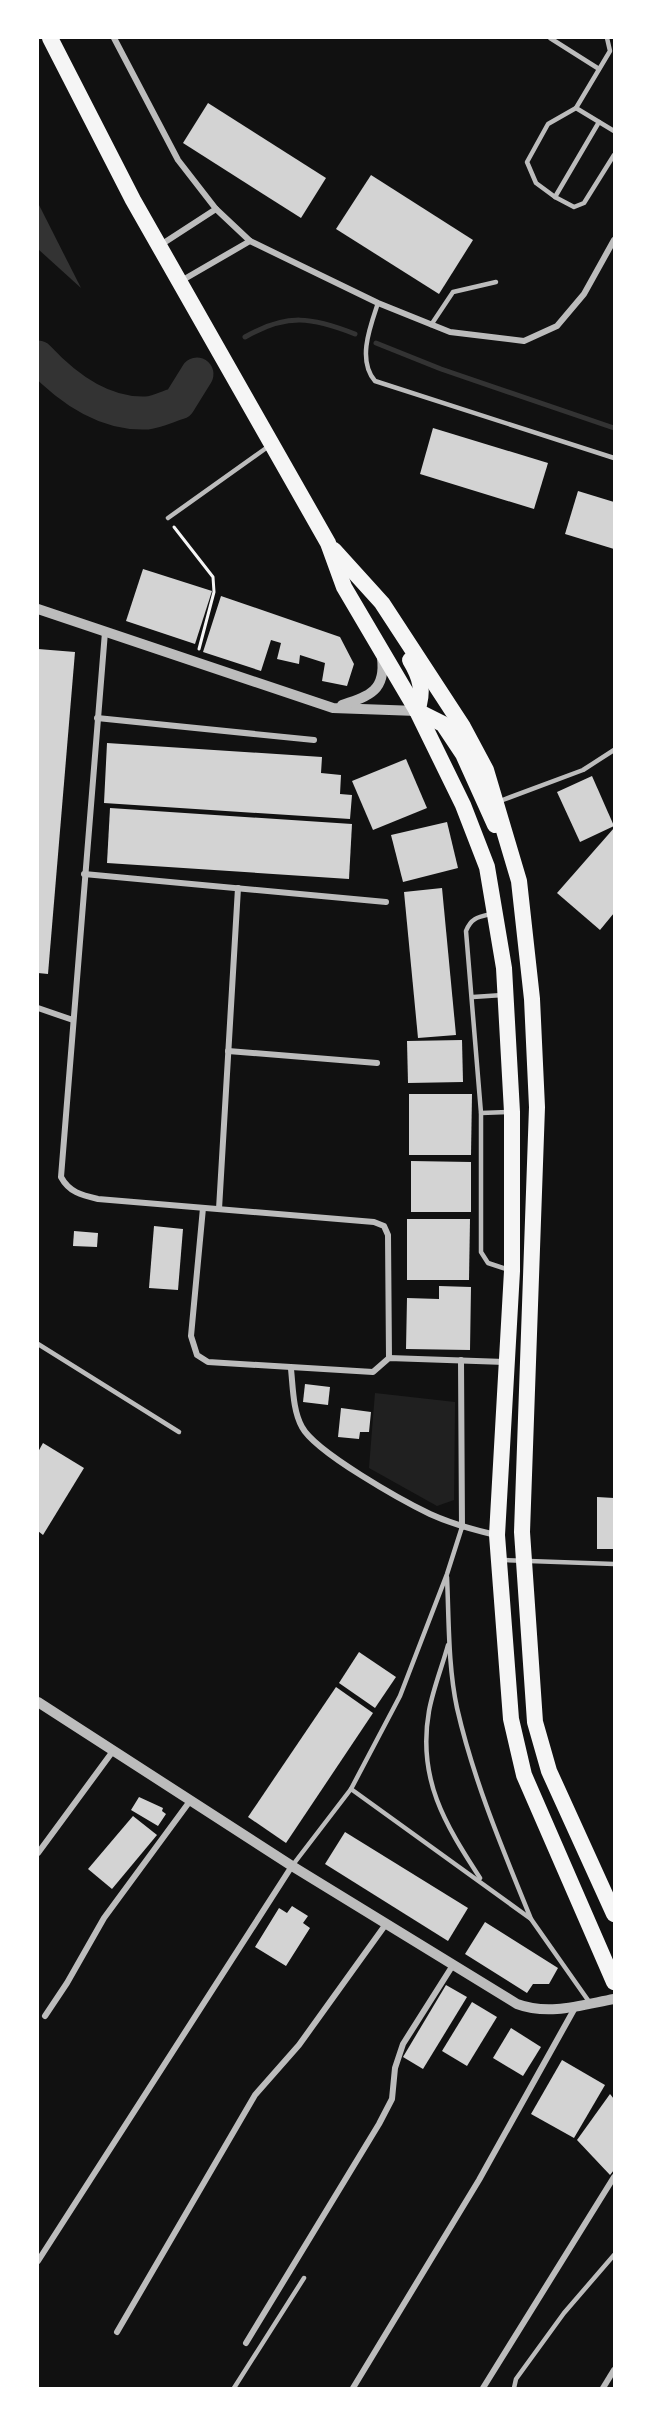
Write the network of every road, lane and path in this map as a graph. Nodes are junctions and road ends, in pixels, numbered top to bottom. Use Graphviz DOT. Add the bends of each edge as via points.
graph roads {
  1 [pos="50,38"];
  2 [pos="114,38"];
  3 [pos="550,38"];
  4 [pos="607,38"];
  5 [pos="599,69"];
  6 [pos="576,108"];
  7 [pos="599,122"];
  8 [pos="615,131"];
  9 [pos="615,155"];
  10 [pos="555,196"];
  11 [pos="216,209"];
  12 [pos="615,240"];
  13 [pos="250,241"];
  14 [pos="159,246"];
  15 [pos="496,282"];
  16 [pos="179,283"];
  17 [pos="378,303"];
  18 [pos="431,325"];
  19 [pos="271,444"];
  20 [pos="615,458"];
  21 [pos="168,518"];
  22 [pos="328,543"];
  23 [pos="382,603"];
  24 [pos="38,609"];
  25 [pos="105,632"];
  26 [pos="380,647"];
  27 [pos="195,662"];
  28 [pos="333,708"];
  29 [pos="417,711"];
  30 [pos="97,718"];
  31 [pos="314,740"];
  32 [pos="615,750"];
  33 [pos="497,802"];
  34 [pos="84,874"];
  35 [pos="519,881"];
  36 [pos="238,888"];
  37 [pos="386,902"];
  38 [pos="495,914"];
  39 [pos="505,995"];
  40 [pos="473,997"];
  41 [pos="38,1008"];
  42 [pos="73,1020"];
  43 [pos="228,1051"];
  44 [pos="377,1063"];
  45 [pos="512,1112"];
  46 [pos="481,1113"];
  47 [pos="203,1208"];
  48 [pos="219,1209"];
  49 [pos="512,1271"];
  50 [pos="38,1344"];
  51 [pos="389,1358"];
  52 [pos="461,1360"];
  53 [pos="506,1362"];
  54 [pos="291,1369"];
  55 [pos="179,1432"];
  56 [pos="462,1527"];
  57 [pos="497,1535"];
  58 [pos="497,1560"];
  59 [pos="522,1561"];
  60 [pos="615,1564"];
  61 [pos="447,1574"];
  62 [pos="449,1642"];
  63 [pos="38,1702"];
  64 [pos="113,1751"];
  65 [pos="351,1789"];
  66 [pos="190,1801"];
  67 [pos="38,1853"];
  68 [pos="292,1866"];
  69 [pos="482,1882"];
  70 [pos="615,1914"];
  71 [pos="531,1919"];
  72 [pos="386,1924"];
  73 [pos="453,1965"];
  74 [pos="615,1982"];
  75 [pos="615,1999"];
  76 [pos="590,2003"];
  77 [pos="576,2006"];
  78 [pos="45,2016"];
  79 [pos="615,2177"];
  80 [pos="615,2255"];
  81 [pos="38,2261"];
  82 [pos="304,2278"];
  83 [pos="117,2332"];
  84 [pos="246,2343"];
  85 [pos="615,2370"];
  86 [pos="234,2388"];
  87 [pos="353,2388"];
  88 [pos="483,2388"];
  89 [pos="514,2388"];
  90 [pos="603,2388"];
  1 -- 14 [label="highway" via="94,129"];
  2 -- 11 [label="street" via="178,160"];
  3 -- 5 [label="lane"];
  4 -- 5 [label="lane" via="610,51"];
  5 -- 6 [label="lane"];
  6 -- 7 [label="lane"];
  6 -- 10 [label="lane" via="548,124 527,162 536,183"];
  7 -- 8 [label="lane"];
  7 -- 10 [label="lane"];
  9 -- 10 [label="lane" via="584,202 574,207"];
  11 -- 13 [label="street"];
  11 -- 14 [label="street"];
  12 -- 18 [label="street" via="584,294 549,330 524,341 450,332"];
  13 -- 16 [label="street"];
  13 -- 17 [label="street"];
  14 -- 16 [label="highway"];
  15 -- 18 [label="lane" via="453,292"];
  16 -- 19 [label="highway"];
  17 -- 18 [label="street"];
  17 -- 20 [label="lane" via="368,333 366,360 367,372 375,381"];
  19 -- 21 [label="lane"];
  19 -- 22 [label="highway"];
  21 -- 27 [label="path" via="213,577 214,592"];
  22 -- 23 [label="highway"];
  22 -- 26 [label="highway" via="344,587"];
  23 -- 29 [label="highway" via="386,618 419,675 423,695"];
  23 -- 33 [label="highway" via="463,727 486,770"];
  24 -- 25 [label="street"];
  25 -- 27 [label="street"];
  25 -- 30 [label="street"];
  26 -- 28 [label="street" via="384,675 376,690"];
  26 -- 29 [label="highway"];
  27 -- 28 [label="street"];
  28 -- 29 [label="street"];
  29 -- 35 [label="highway" via="443,724 463,754"];
  29 -- 38 [label="highway" via="479,842"];
  30 -- 31 [label="street"];
  30 -- 34 [label="street"];
  32 -- 33 [label="lane" via="583,770"];
  33 -- 35 [label="highway"];
  34 -- 36 [label="street"];
  34 -- 42 [label="street"];
  35 -- 59 [label="highway" via="532,999 537,1107"];
  36 -- 37 [label="street"];
  36 -- 43 [label="street"];
  38 -- 39 [label="highway"];
  38 -- 40 [label="lane" via="478,917 466,931"];
  39 -- 40 [label="lane"];
  39 -- 45 [label="highway"];
  40 -- 46 [label="lane"];
  41 -- 42 [label="street"];
  42 -- 47 [label="street" via="61,1165 61,1177 67,1188 98,1199"];
  43 -- 44 [label="street"];
  43 -- 48 [label="street"];
  45 -- 46 [label="lane"];
  45 -- 49 [label="highway"];
  46 -- 49 [label="lane" via="481,1252 488,1263"];
  47 -- 48 [label="street"];
  47 -- 54 [label="street" via="191,1336 197,1355 220,1365"];
  48 -- 51 [label="street" via="384,1226 388,1235"];
  49 -- 53 [label="highway"];
  50 -- 55 [label="lane"];
  51 -- 52 [label="street"];
  51 -- 54 [label="street" via="373,1372"];
  52 -- 53 [label="street"];
  52 -- 56 [label="street"];
  53 -- 57 [label="highway"];
  54 -- 56 [label="street" via="293,1398 301,1426 322,1450 430,1514"];
  56 -- 57 [label="street"];
  56 -- 61 [label="lane"];
  57 -- 58 [label="highway"];
  58 -- 59 [label="lane"];
  58 -- 74 [label="highway" via="511,1719 524,1775"];
  59 -- 60 [label="lane"];
  59 -- 70 [label="highway" via="535,1722 549,1771"];
  61 -- 62 [label="lane"];
  61 -- 65 [label="lane" via="400,1696"];
  62 -- 69 [label="lane" via="429,1711 426,1753 436,1801"];
  62 -- 71 [label="lane" via="457,1707 475,1774"];
  63 -- 64 [label="street"];
  64 -- 66 [label="street"];
  64 -- 67 [label="street"];
  65 -- 68 [label="lane"];
  65 -- 69 [label="lane"];
  66 -- 68 [label="street"];
  66 -- 78 [label="street" via="104,1918"];
  68 -- 72 [label="street"];
  68 -- 81 [label="street"];
  69 -- 71 [label="lane"];
  71 -- 76 [label="lane"];
  72 -- 73 [label="street"];
  72 -- 83 [label="street" via="299,2044 255,2095"];
  73 -- 77 [label="street" via="533,2010"];
  73 -- 84 [label="street" via="403,2044 395,2068 392,2099 380,2124"];
  75 -- 76 [label="street"];
  76 -- 77 [label="street"];
  77 -- 87 [label="street" via="479,2181"];
  79 -- 88 [label="street"];
  80 -- 89 [label="lane" via="564,2313 516,2379"];
  82 -- 86 [label="lane"];
  85 -- 90 [label="street"];
}
